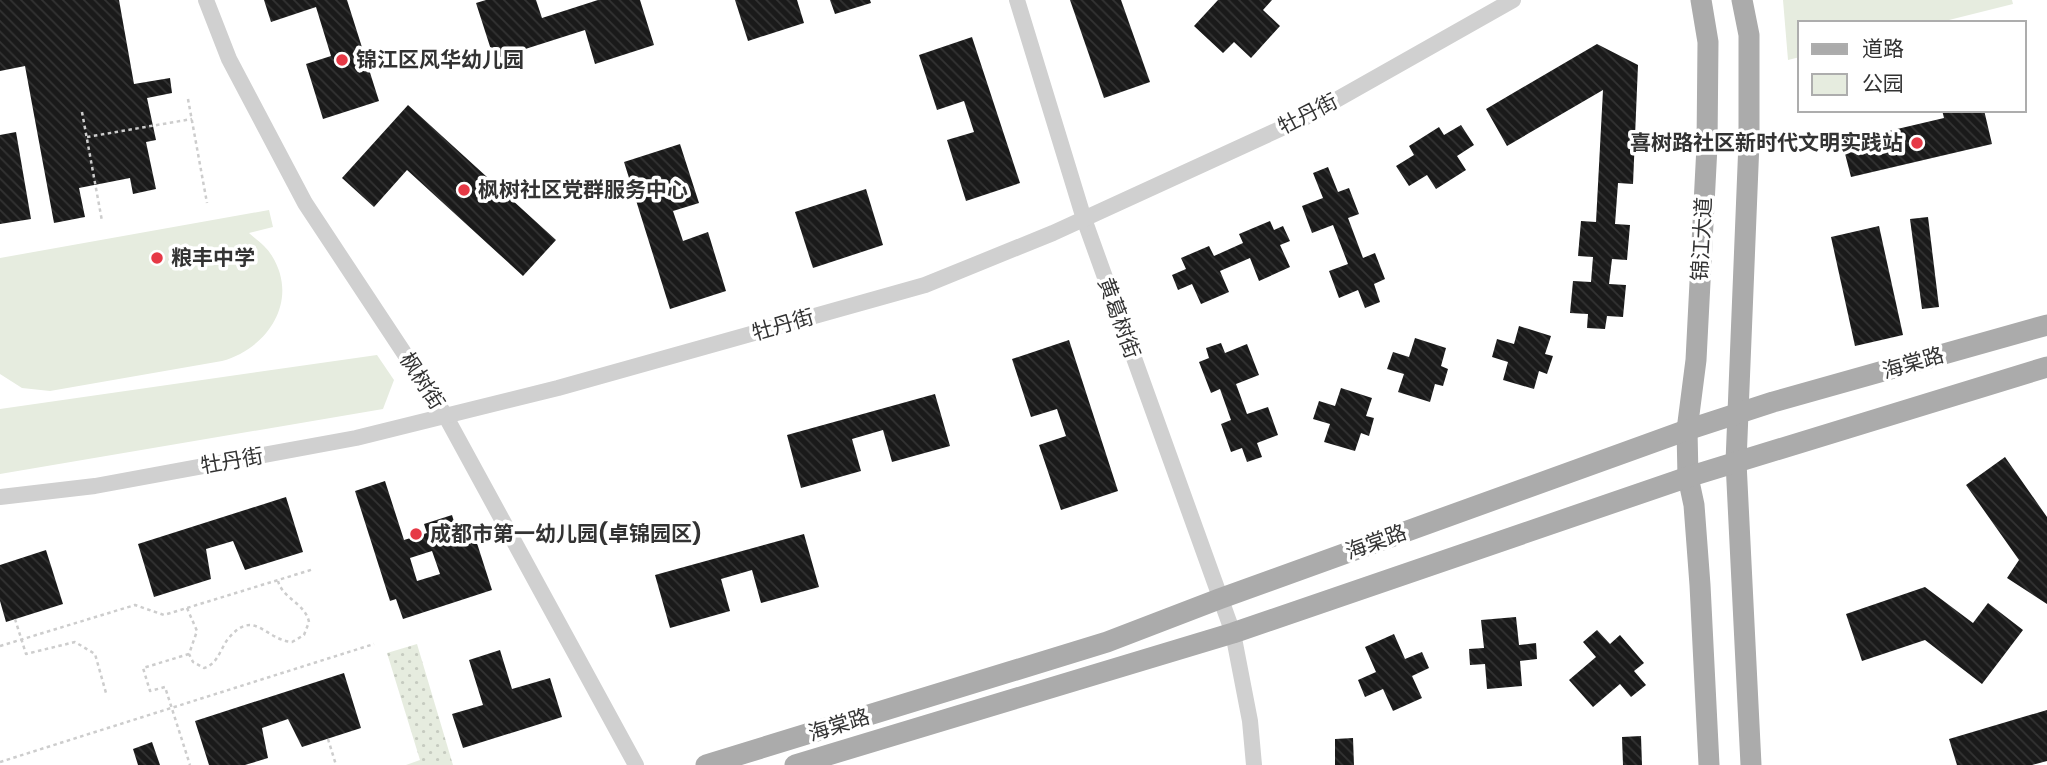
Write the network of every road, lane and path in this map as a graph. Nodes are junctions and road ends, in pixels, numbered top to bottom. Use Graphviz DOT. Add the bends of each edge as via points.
graph roads {
  1 [pos="206,0"];
  2 [pos="1017,0"];
  3 [pos="1513,0"];
  4 [pos="1700,0"];
  5 [pos="1742,0"];
  6 [pos="188,99"];
  7 [pos="82,111"];
  8 [pos="192,119"];
  9 [pos="87,137"];
  10 [pos="207,203"];
  11 [pos="1084,219"];
  12 [pos="102,221"];
  13 [pos="2047,325"];
  14 [pos="2047,367"];
  15 [pos="1740,414"];
  16 [pos="444,415"];
  17 [pos="1687,430"];
  18 [pos="1736,463"];
  19 [pos="1688,477"];
  20 [pos="0,497"];
  21 [pos="314,569"];
  22 [pos="278,580"];
  23 [pos="1219,599"];
  24 [pos="187,608"];
  25 [pos="15,619"];
  26 [pos="1233,633"];
  27 [pos="21,639"];
  28 [pos="374,644"];
  29 [pos="0,646"];
  30 [pos="189,654"];
  31 [pos="106,693"];
  32 [pos="171,708"];
  33 [pos="328,739"];
  34 [pos="0,762"];
  35 [pos="190,765"];
  36 [pos="336,765"];
  37 [pos="636,765"];
  38 [pos="706,765"];
  39 [pos="795,765"];
  40 [pos="1254,765"];
  41 [pos="1709,765"];
  42 [pos="1751,765"];
  1 -- 16 [label="street, 枫树街" via="229,59 305,202"];
  2 -- 11 [label="street, 黄葛树街"];
  3 -- 11 [label="street, 牡丹街" via="1306,117"];
  4 -- 17 [label="main road, 锦江大道" via="1708,42 1707,146 1696,360"];
  5 -- 15 [label="main road, 锦江大道" via="1749,35 1749,142"];
  6 -- 8 [label="path"];
  7 -- 9 [label="path"];
  8 -- 9 [label="path"];
  8 -- 10 [label="path"];
  9 -- 12 [label="path"];
  11 -- 16 [label="street, 牡丹街" via="925,285 558,388"];
  11 -- 23 [label="street, 黄葛树街"];
  13 -- 15 [label="main road, 海棠路"];
  14 -- 18 [label="main road, 海棠路"];
  15 -- 17 [label="main road, 海棠路"];
  15 -- 18 [label="main road, 锦江大道"];
  16 -- 20 [label="street, 牡丹街" via="356,438 95,486"];
  16 -- 37 [label="street, 枫树街"];
  17 -- 19 [label="main road, 锦江大道"];
  17 -- 23 [label="main road, 海棠路"];
  18 -- 19 [label="main road, 海棠路"];
  18 -- 42 [label="main road, 锦江大道"];
  19 -- 26 [label="main road, 海棠路"];
  19 -- 41 [label="main road, 锦江大道" via="1694,505"];
  21 -- 22 [label="path"];
  22 -- 24 [label="path"];
  22 -- 30 [label="path" via="285,594 307,614 304,635 285,641 252,624 237,629 210,666 198,666"];
  23 -- 26 [label="street, 黄葛树街"];
  23 -- 38 [label="main road, 海棠路" via="983,683"];
  24 -- 27 [label="path" via="164,615 135,605"];
  24 -- 30 [label="path" via="197,631"];
  25 -- 27 [label="path"];
  26 -- 39 [label="main road, 海棠路"];
  26 -- 40 [label="street, 黄葛树街"];
  27 -- 29 [label="path"];
  27 -- 31 [label="path" via="26,654 75,642 95,654"];
  28 -- 32 [label="path"];
  30 -- 32 [label="path" via="143,668 150,691 165,687"];
  32 -- 34 [label="path"];
  32 -- 35 [label="path"];
  33 -- 36 [label="path"];
}
